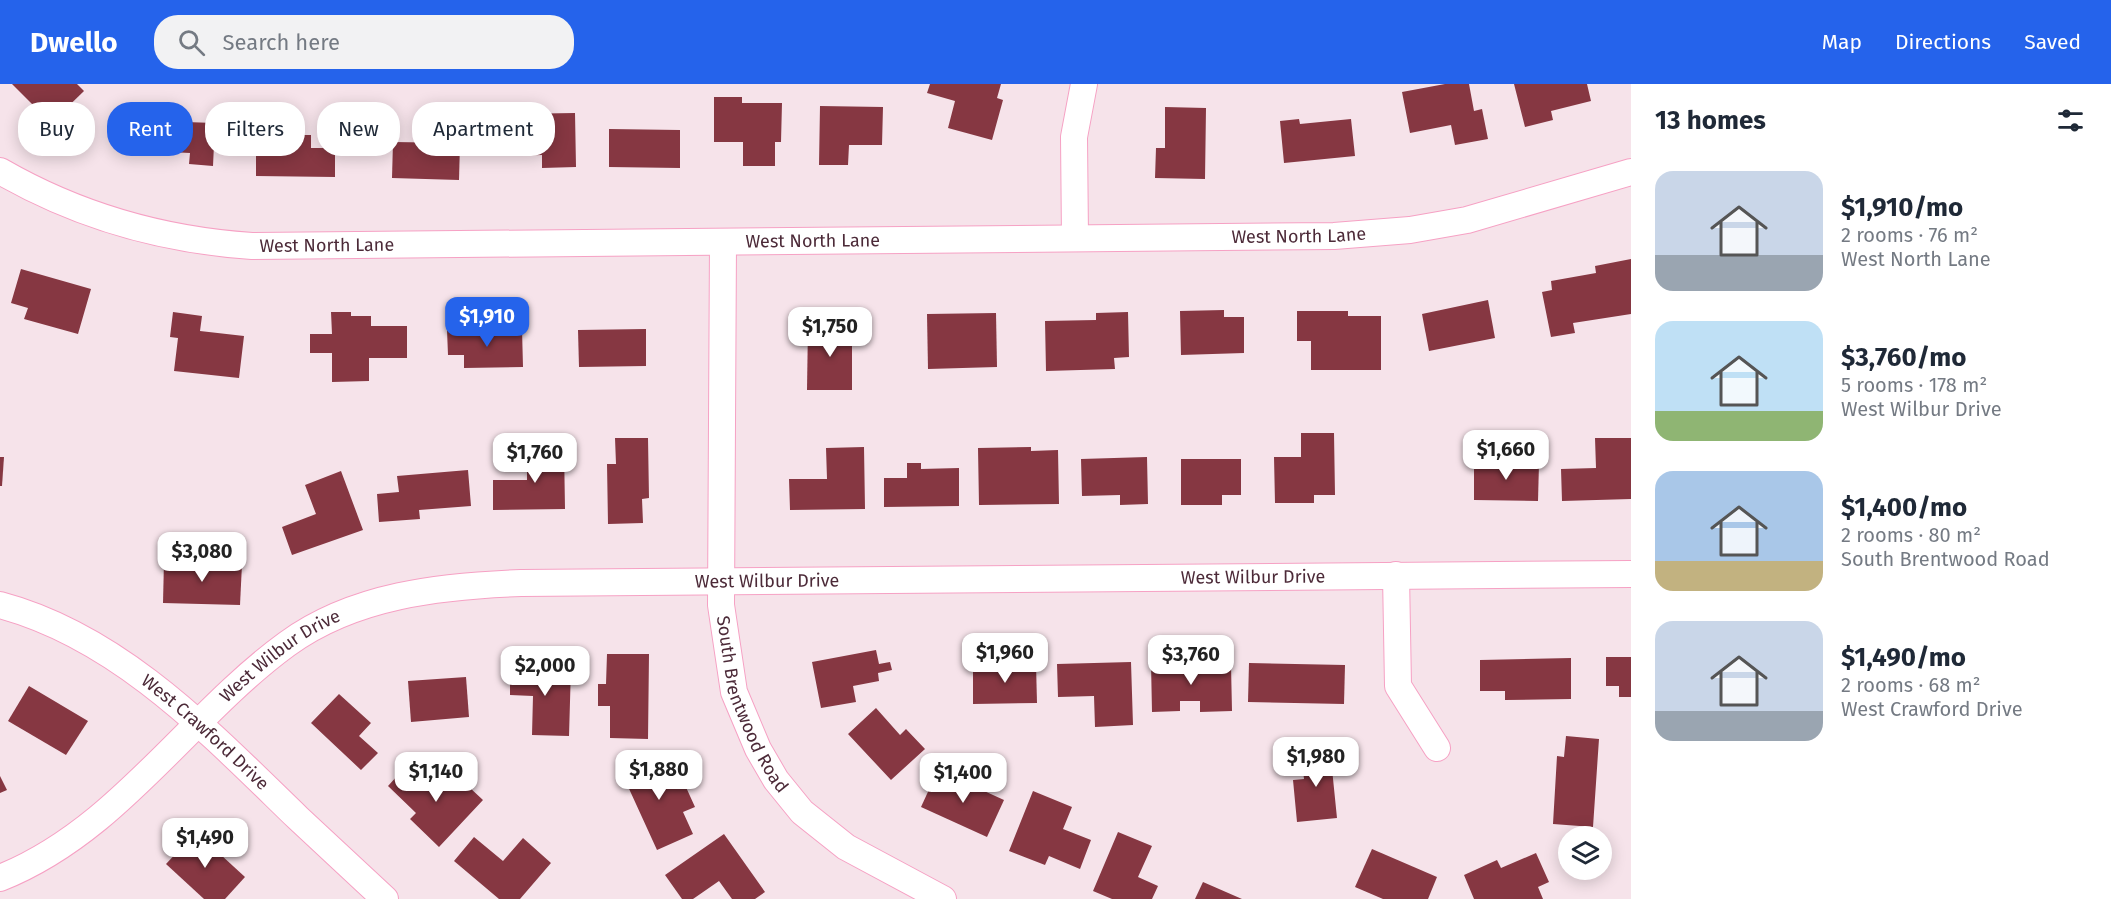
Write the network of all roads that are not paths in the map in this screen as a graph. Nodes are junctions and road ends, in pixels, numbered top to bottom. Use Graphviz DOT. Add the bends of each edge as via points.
graph roads {
  1 [pos="1084,84"];
  2 [pos="0,171"];
  3 [pos="1631,172"];
  4 [pos="1075,238"];
  5 [pos="723,242"];
  6 [pos="1631,574"];
  7 [pos="1396,575"];
  8 [pos="722,582"];
  9 [pos="0,605"];
  10 [pos="198,724"];
  11 [pos="1437,748"];
  12 [pos="0,878"];
  13 [pos="386,899"];
  14 [pos="943,899"];
  1 -- 4 [label="street" via="1074,137"];
  2 -- 5 [label="street, West North Lane" via="64,204 109,220 206,243 264,246"];
  3 -- 4 [label="street, West North Lane" via="1499,213 1410,231 1334,236"];
  4 -- 5 [label="street, West North Lane"];
  5 -- 8 [label="street, South Brentwood Road"];
  6 -- 7 [label="street, West Wilbur Drive"];
  7 -- 8 [label="street, West Wilbur Drive"];
  7 -- 11 [label="street" via="1398,686"];
  8 -- 10 [label="street, West Wilbur Drive" via="479,585 375,602 321,624 288,644 226,695"];
  8 -- 14 [label="street, South Brentwood Road" via="721,605 734,692 776,780 822,830 872,863"];
  9 -- 10 [label="street, West Crawford Drive" via="29,612 88,641 145,679"];
  10 -- 12 [label="street, West Wilbur Drive" via="126,795 77,834"];
  10 -- 13 [label="street, West Crawford Drive"];
}
